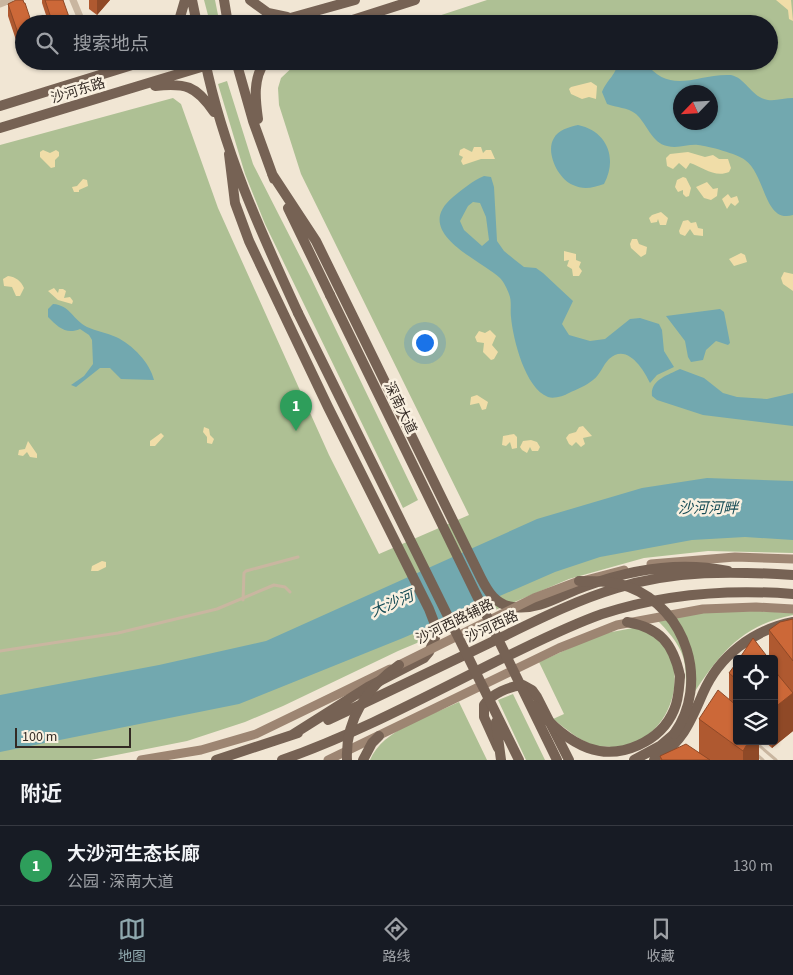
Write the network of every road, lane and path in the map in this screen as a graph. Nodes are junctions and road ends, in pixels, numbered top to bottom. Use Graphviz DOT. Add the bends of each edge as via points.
graph roads {
  1 [pos="10,0"];
  2 [pos="73,0"];
  3 [pos="185,0"];
  4 [pos="192,0"];
  5 [pos="224,0"];
  6 [pos="250,0"];
  7 [pos="355,0"];
  8 [pos="415,0"];
  9 [pos="0,4"];
  10 [pos="79,15"];
  11 [pos="181,15"];
  12 [pos="195,15"];
  13 [pos="226,15"];
  14 [pos="280,15"];
  15 [pos="300,15"];
  16 [pos="368,15"];
  17 [pos="101,70"];
  18 [pos="115,70"];
  19 [pos="187,70"];
  20 [pos="207,70"];
  21 [pos="239,70"];
  22 [pos="260,70"];
  23 [pos="103,74"];
  24 [pos="134,88"];
  25 [pos="0,106"];
  26 [pos="219,118"];
  27 [pos="0,128"];
  28 [pos="261,144"];
  29 [pos="229,154"];
  30 [pos="272,174"];
  31 [pos="298,557"];
  32 [pos="793,559"];
  33 [pos="728,571"];
  34 [pos="793,575"];
  35 [pos="579,581"];
  36 [pos="290,592"];
  37 [pos="793,594"];
  38 [pos="243,600"];
  39 [pos="793,610"];
  40 [pos="627,622"];
  41 [pos="793,622"];
  42 [pos="0,651"];
  43 [pos="399,665"];
  44 [pos="518,680"];
  45 [pos="487,692"];
  46 [pos="292,735"];
  47 [pos="379,736"];
  48 [pos="338,739"];
  49 [pos="759,745"];
  50 [pos="755,754"];
  51 [pos="141,760"];
  52 [pos="216,760"];
  53 [pos="282,760"];
  54 [pos="300,760"];
  55 [pos="328,760"];
  56 [pos="346,760"];
  57 [pos="363,760"];
  58 [pos="502,760"];
  59 [pos="519,760"];
  60 [pos="557,760"];
  61 [pos="570,760"];
  62 [pos="634,760"];
  63 [pos="654,760"];
  64 [pos="763,760"];
  65 [pos="776,760"];
  1 -- 9 [label="street"];
  2 -- 10 [label="street"];
  3 -- 11 [label="main road"];
  4 -- 12 [label="main road"];
  5 -- 13 [label="main road"];
  6 -- 14 [label="main road" via="268,13"];
  7 -- 15 [label="main road"];
  8 -- 16 [label="main road"];
  17 -- 23 [label="street"];
  18 -- 23 [label="main road, 沙河东路"];
  19 -- 24 [label="main road, 沙河东路"];
  20 -- 26 [label="main road"];
  21 -- 28 [label="main road, 深南大道"];
  22 -- 28 [label="main road" via="256,87"];
  23 -- 25 [label="main road, 沙河东路"];
  24 -- 26 [label="main road" via="184,85 205,99"];
  24 -- 27 [label="main road, 沙河东路"];
  26 -- 29 [label="main road"];
  28 -- 30 [label="main road, 深南大道"];
  29 -- 45 [label="main road, bridge" via="298,313"];
  29 -- 46 [label="main road" via="233,192 244,229 434,622 435,638 429,652 418,662 368,687"];
  30 -- 33 [label="main road, bridge" via="316,241 458,532 494,598 505,605 524,608 539,606 585,586 632,572 687,566"];
  30 -- 44 [label="main road, 深南大道, bridge"];
  31 -- 38 [label="lane" via="246,571"];
  32 -- 35 [label="main road, 沙河西路辅路, bridge" via="735,557 682,560"];
  33 -- 34 [label="main road, 沙河西路"];
  33 -- 46 [label="main road, 沙河西路" via="658,579 595,596"];
  35 -- 43 [label="main road, 沙河西路辅路, bridge" via="534,598"];
  35 -- 62 [label="main road, bridge" via="607,581 630,588 663,610 688,651 692,680 685,715 674,734"];
  36 -- 38 [label="lane" via="285,587 274,586"];
  37 -- 48 [label="main road" via="698,595 646,602 602,614 560,631"];
  38 -- 42 [label="lane" via="217,610 118,633"];
  39 -- 40 [label="main road" via="756,607 703,609"];
  40 -- 44 [label="main road, bridge" via="646,626 662,637 674,654 680,676 678,699 664,727 640,744 610,752 588,748 565,735 532,702"];
  40 -- 47 [label="main road" via="565,645"];
  41 -- 63 [label="main road" via="758,634 729,654 709,681 682,737 668,752"];
  43 -- 51 [label="main road, 沙河西路辅路, bridge" via="256,734 201,750"];
  43 -- 56 [label="main road, bridge" via="374,686 358,709 348,735"];
  44 -- 60 [label="main road, 深南大道, bridge"];
  45 -- 58 [label="main road, bridge" via="498,729"];
  45 -- 59 [label="main road, bridge"];
  46 -- 52 [label="main road, 沙河西路"];
  47 -- 55 [label="main road"];
  47 -- 57 [label="main road"];
  48 -- 53 [label="main road"];
  48 -- 54 [label="main road"];
  49 -- 65 [label="lane"];
  50 -- 64 [label="lane"];
  58 -- 61 [label="main road" via="484,717 484,705 494,696 522,685 537,697"];
}
